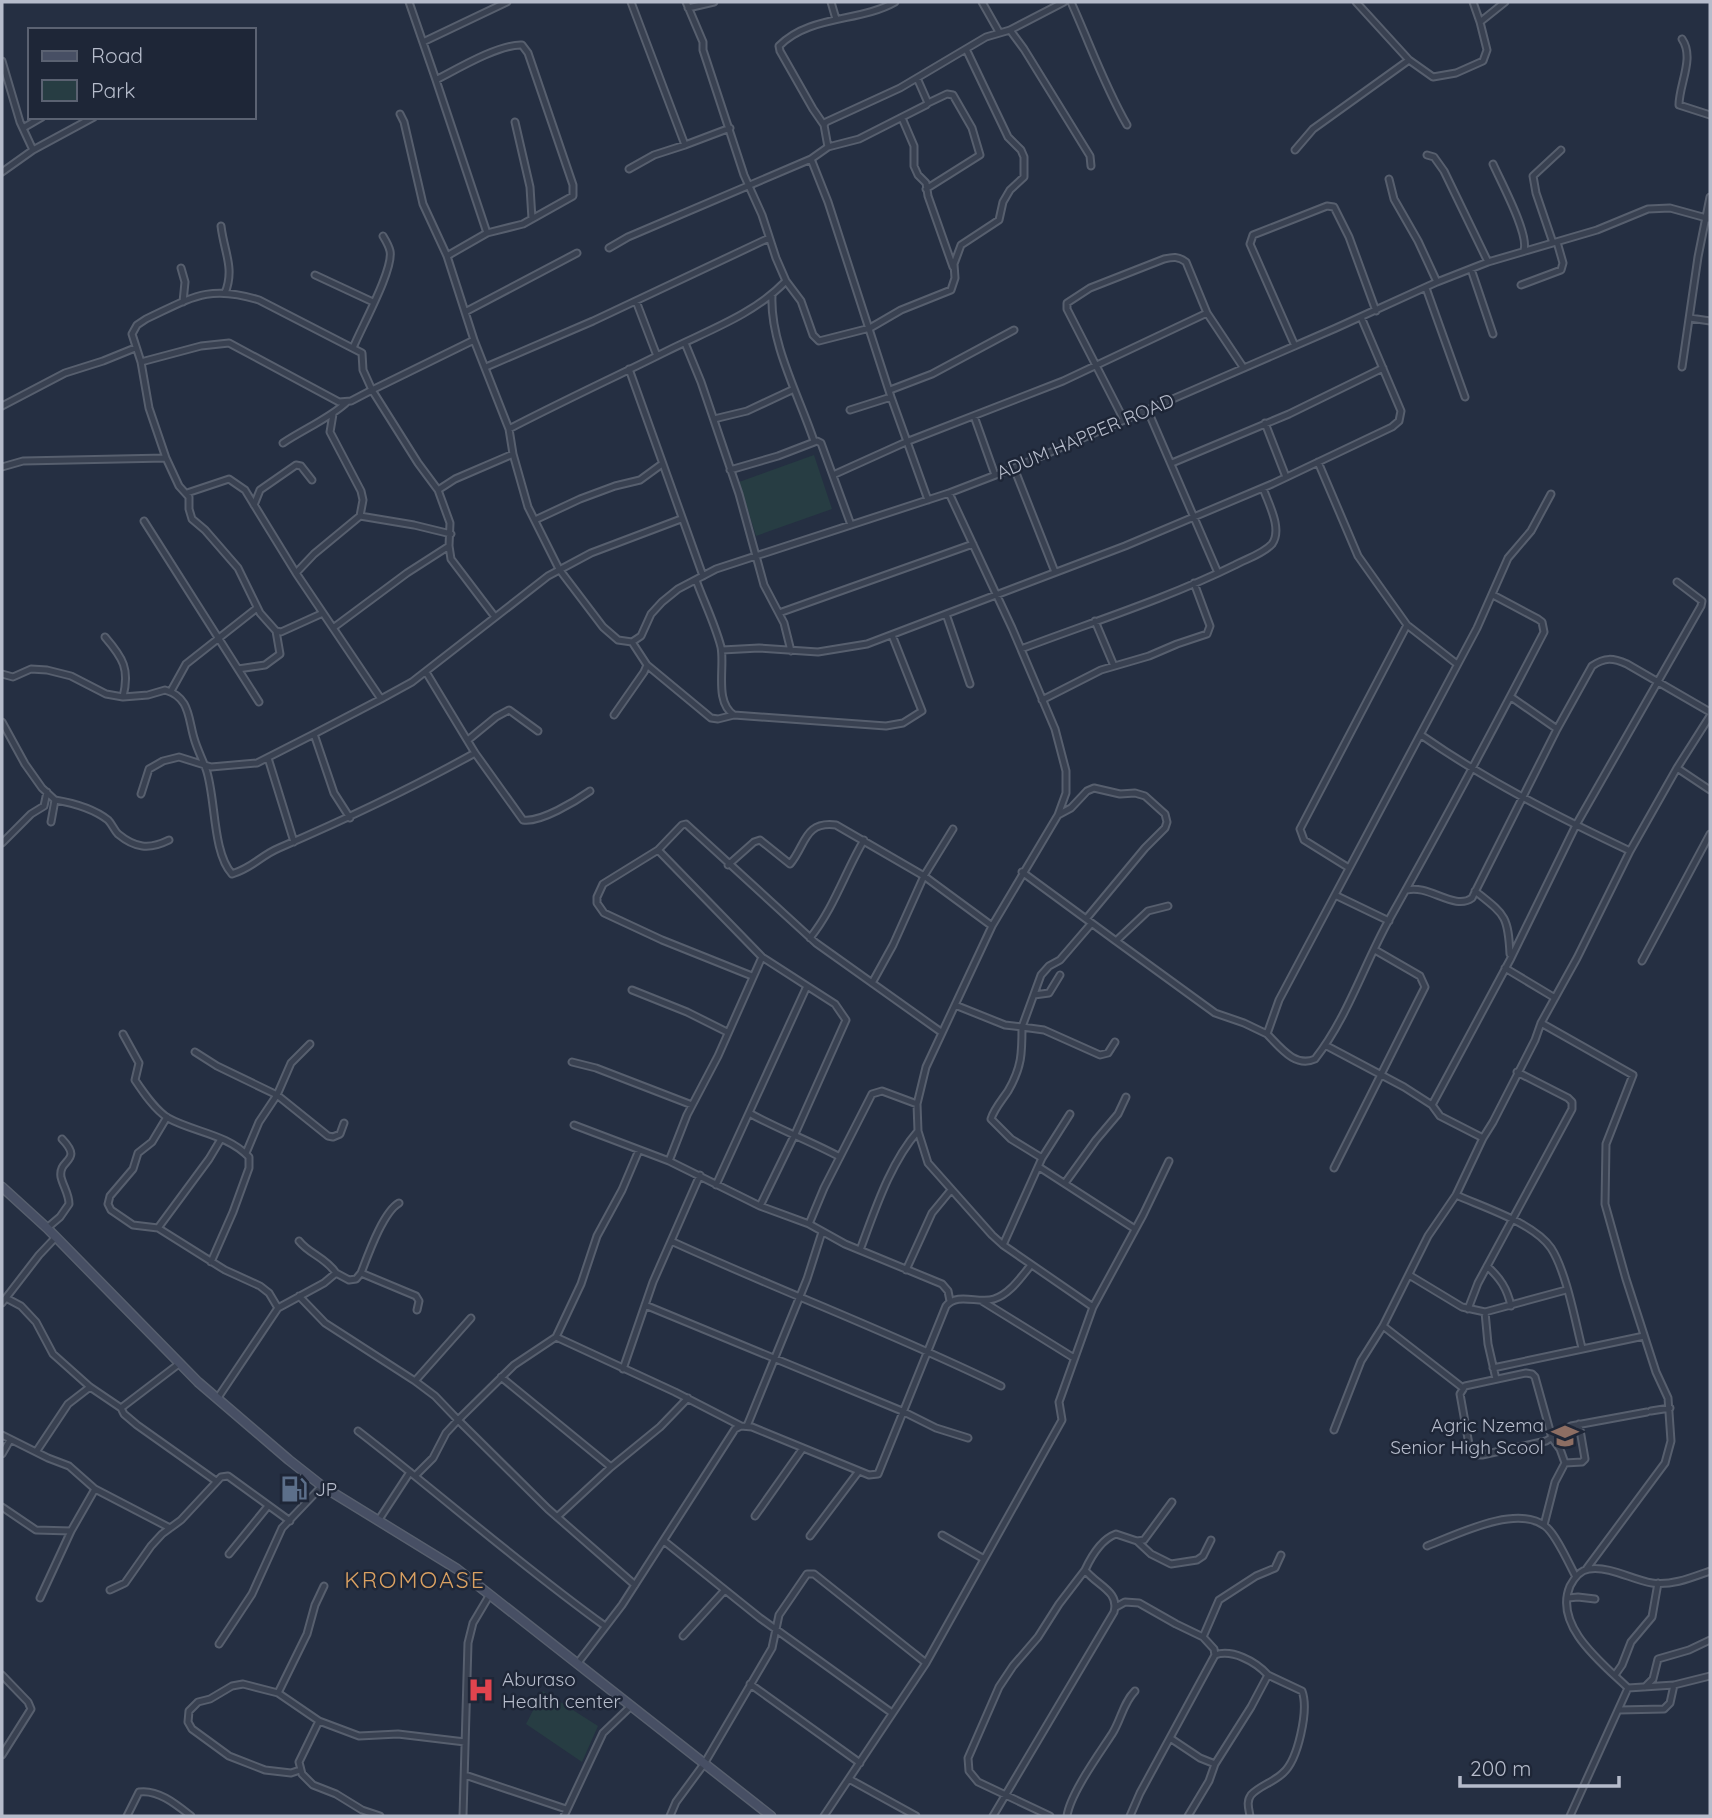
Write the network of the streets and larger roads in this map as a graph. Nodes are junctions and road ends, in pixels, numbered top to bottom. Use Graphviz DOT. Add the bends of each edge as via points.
graph roads {
  1 [pos="409,2"];
  2 [pos="507,2"];
  3 [pos="632,2"];
  4 [pos="714,2"];
  5 [pos="831,2"];
  6 [pos="895,2"];
  7 [pos="982,2"];
  8 [pos="1063,2"];
  9 [pos="1071,2"];
  10 [pos="1356,2"];
  11 [pos="1474,2"];
  12 [pos="1505,2"];
  13 [pos="687,5"];
  14 [pos="836,19"];
  15 [pos="1480,22"];
  16 [pos="1010,30"];
  17 [pos="999,32"];
  18 [pos="1682,39"];
  19 [pos="423,42"];
  20 [pos="966,49"];
  21 [pos="1409,60"];
  22 [pos="2,61"];
  23 [pos="917,78"];
  24 [pos="436,80"];
  25 [pos="928,103"];
  26 [pos="400,114"];
  27 [pos="1710,116"];
  28 [pos="902,118"];
  29 [pos="39,119"];
  30 [pos="90,119"];
  31 [pos="515,122"];
  32 [pos="824,125"];
  33 [pos="1127,125"];
  34 [pos="23,128"];
  35 [pos="730,128"];
  36 [pos="685,145"];
  37 [pos="828,147"];
  38 [pos="33,150"];
  39 [pos="1295,150"];
  40 [pos="1561,150"];
  41 [pos="1427,155"];
  42 [pos="811,159"];
  43 [pos="1493,164"];
  44 [pos="1091,166"];
  45 [pos="629,169"];
  46 [pos="2,172"];
  47 [pos="1389,179"];
  48 [pos="750,187"];
  49 [pos="926,189"];
  50 [pos="1710,197"];
  51 [pos="1708,218"];
  52 [pos="532,219"];
  53 [pos="221,226"];
  54 [pos="487,233"];
  55 [pos="383,236"];
  56 [pos="769,238"];
  57 [pos="1555,242"];
  58 [pos="610,248"];
  59 [pos="1524,250"];
  60 [pos="578,253"];
  61 [pos="447,256"];
  62 [pos="1488,262"];
  63 [pos="181,268"];
  64 [pos="1471,269"];
  65 [pos="954,270"];
  66 [pos="315,275"];
  67 [pos="786,281"];
  68 [pos="1437,282"];
  69 [pos="1521,285"];
  70 [pos="1426,288"];
  71 [pos="225,293"];
  72 [pos="772,296"];
  73 [pos="636,301"];
  74 [pos="183,302"];
  75 [pos="373,302"];
  76 [pos="1376,311"];
  77 [pos="465,312"];
  78 [pos="1207,313"];
  79 [pos="1361,317"];
  80 [pos="1689,318"];
  81 [pos="1710,321"];
  82 [pos="870,328"];
  83 [pos="1014,330"];
  84 [pos="1493,334"];
  85 [pos="474,340"];
  86 [pos="685,343"];
  87 [pos="1295,346"];
  88 [pos="135,348"];
  89 [pos="353,348"];
  90 [pos="656,356"];
  91 [pos="141,362"];
  92 [pos="1095,365"];
  93 [pos="486,367"];
  94 [pos="1243,367"];
  95 [pos="1682,367"];
  96 [pos="1382,368"];
  97 [pos="629,369"];
  98 [pos="794,389"];
  99 [pos="372,390"];
  100 [pos="890,394"];
  101 [pos="1465,397"];
  102 [pos="347,402"];
  103 [pos="2,406"];
  104 [pos="850,410"];
  105 [pos="1148,411"];
  106 [pos="333,414"];
  107 [pos="974,416"];
  108 [pos="714,419"];
  109 [pos="1124,420"];
  110 [pos="1265,423"];
  111 [pos="509,429"];
  112 [pos="814,441"];
  113 [pos="906,442"];
  114 [pos="284,443"];
  115 [pos="513,454"];
  116 [pos="166,458"];
  117 [pos="1318,462"];
  118 [pos="1172,463"];
  119 [pos="663,464"];
  120 [pos="2,467"];
  121 [pos="1014,468"];
  122 [pos="730,470"];
  123 [pos="833,475"];
  124 [pos="995,475"];
  125 [pos="1286,477"];
  126 [pos="312,481"];
  127 [pos="1263,488"];
  128 [pos="438,490"];
  129 [pos="187,493"];
  130 [pos="949,493"];
  131 [pos="1551,494"];
  132 [pos="928,500"];
  133 [pos="254,505"];
  134 [pos="360,516"];
  135 [pos="1194,517"];
  136 [pos="681,519"];
  137 [pos="534,520"];
  138 [pos="144,521"];
  139 [pos="851,525"];
  140 [pos="451,534"];
  141 [pos="974,544"];
  142 [pos="449,546"];
  143 [pos="757,556"];
  144 [pos="559,569"];
  145 [pos="1055,572"];
  146 [pos="296,573"];
  147 [pos="1218,573"];
  148 [pos="703,576"];
  149 [pos="696,580"];
  150 [pos="1676,582"];
  151 [pos="1194,583"];
  152 [pos="996,594"];
  153 [pos="1493,595"];
  154 [pos="257,608"];
  155 [pos="323,613"];
  156 [pos="779,613"];
  157 [pos="946,614"];
  158 [pos="495,617"];
  159 [pos="1095,621"];
  160 [pos="1408,625"];
  161 [pos="334,628"];
  162 [pos="276,631"];
  163 [pos="892,635"];
  164 [pos="106,637"];
  165 [pos="218,638"];
  166 [pos="632,642"];
  167 [pos="1021,649"];
  168 [pos="722,650"];
  169 [pos="791,651"];
  170 [pos="1457,664"];
  171 [pos="647,665"];
  172 [pos="1114,666"];
  173 [pos="238,669"];
  174 [pos="426,671"];
  175 [pos="2,674"];
  176 [pos="1659,683"];
  177 [pos="970,684"];
  178 [pos="171,691"];
  179 [pos="123,697"];
  180 [pos="1511,697"];
  181 [pos="382,699"];
  182 [pos="1042,700"];
  183 [pos="259,702"];
  184 [pos="1710,714"];
  185 [pos="614,715"];
  186 [pos="734,715"];
  187 [pos="2,722"];
  188 [pos="1557,729"];
  189 [pos="538,731"];
  190 [pos="314,734"];
  191 [pos="1421,735"];
  192 [pos="467,740"];
  193 [pos="475,753"];
  194 [pos="268,758"];
  195 [pos="204,765"];
  196 [pos="1678,768"];
  197 [pos="1472,769"];
  198 [pos="1710,790"];
  199 [pos="590,791"];
  200 [pos="47,792"];
  201 [pos="141,794"];
  202 [pos="1523,797"];
  203 [pos="55,800"];
  204 [pos="1058,815"];
  205 [pos="349,818"];
  206 [pos="51,822"];
  207 [pos="1576,825"];
  208 [pos="953,829"];
  209 [pos="1710,834"];
  210 [pos="169,840"];
  211 [pos="864,840"];
  212 [pos="294,842"];
  213 [pos="2,843"];
  214 [pos="658,850"];
  215 [pos="1630,851"];
  216 [pos="728,865"];
  217 [pos="1349,868"];
  218 [pos="1022,872"];
  219 [pos="924,876"];
  220 [pos="1407,890"];
  221 [pos="1475,891"];
  222 [pos="1335,895"];
  223 [pos="1168,906"];
  224 [pos="1089,921"];
  225 [pos="1388,921"];
  226 [pos="992,926"];
  227 [pos="810,938"];
  228 [pos="1116,941"];
  229 [pos="1375,950"];
  230 [pos="762,957"];
  231 [pos="1511,958"];
  232 [pos="1642,961"];
  233 [pos="1505,968"];
  234 [pos="1060,975"];
  235 [pos="752,976"];
  236 [pos="872,984"];
  237 [pos="807,986"];
  238 [pos="632,990"];
  239 [pos="1034,995"];
  240 [pos="1555,998"];
  241 [pos="955,1004"];
  242 [pos="1541,1023"];
  243 [pos="1022,1027"];
  244 [pos="727,1032"];
  245 [pos="941,1032"];
  246 [pos="123,1034"];
  247 [pos="1267,1034"];
  248 [pos="1115,1042"];
  249 [pos="310,1044"];
  250 [pos="1325,1045"];
  251 [pos="195,1052"];
  252 [pos="572,1062"];
  253 [pos="1517,1072"];
  254 [pos="1381,1074"];
  255 [pos="277,1095"];
  256 [pos="1126,1097"];
  257 [pos="917,1104"];
  258 [pos="692,1105"];
  259 [pos="1432,1105"];
  260 [pos="748,1113"];
  261 [pos="1070,1114"];
  262 [pos="167,1117"];
  263 [pos="344,1123"];
  264 [pos="574,1125"];
  265 [pos="918,1131"];
  266 [pos="795,1133"];
  267 [pos="1483,1138"];
  268 [pos="62,1139"];
  269 [pos="221,1139"];
  270 [pos="639,1150"];
  271 [pos="246,1153"];
  272 [pos="839,1157"];
  273 [pos="1042,1158"];
  274 [pos="669,1161"];
  275 [pos="1169,1161"];
  276 [pos="1039,1167"];
  277 [pos="1334,1168"];
  278 [pos="700,1175"];
  279 [pos="1066,1183"];
  280 [pos="716,1185"];
  281 [pos="2,1186"];
  282 [pos="951,1190"];
  283 [pos="1456,1195"];
  284 [pos="399,1203"];
  285 [pos="760,1206"];
  286 [pos="1511,1220"];
  287 [pos="809,1224"];
  288 [pos="47,1228"];
  289 [pos="158,1228"];
  290 [pos="1135,1229"];
  291 [pos="822,1232"];
  292 [pos="56,1237"];
  293 [pos="299,1241"];
  294 [pos="671,1241"];
  295 [pos="1003,1245"];
  296 [pos="860,1250"];
  297 [pos="211,1262"];
  298 [pos="1031,1265"];
  299 [pos="1487,1266"];
  300 [pos="906,1270"];
  301 [pos="336,1273"];
  302 [pos="361,1273"];
  303 [pos="1409,1275"];
  304 [pos="1566,1290"];
  305 [pos="299,1296"];
  306 [pos="799,1297"];
  307 [pos="4,1300"];
  308 [pos="950,1301"];
  309 [pos="982,1301"];
  310 [pos="645,1305"];
  311 [pos="1511,1306"];
  312 [pos="1093,1307"];
  313 [pos="278,1308"];
  314 [pos="1468,1309"];
  315 [pos="417,1310"];
  316 [pos="1485,1312"];
  317 [pos="471,1318"];
  318 [pos="1383,1326"];
  319 [pos="1644,1336"];
  320 [pos="556,1337"];
  321 [pos="1582,1348"];
  322 [pos="927,1349"];
  323 [pos="1074,1358"];
  324 [pos="775,1359"];
  325 [pos="180,1362"];
  326 [pos="1493,1368"];
  327 [pos="623,1369"];
  328 [pos="501,1377"];
  329 [pos="1496,1379"];
  330 [pos="415,1381"];
  331 [pos="1001,1386"];
  332 [pos="90,1387"];
  333 [pos="1463,1388"];
  334 [pos="688,1398"];
  335 [pos="217,1399"];
  336 [pos="121,1408"];
  337 [pos="1670,1408"];
  338 [pos="902,1411"];
  339 [pos="458,1420"];
  340 [pos="1579,1424"];
  341 [pos="744,1426"];
  342 [pos="1334,1430"];
  343 [pos="358,1431"];
  344 [pos="2,1435"];
  345 [pos="968,1438"];
  346 [pos="1552,1438"];
  347 [pos="10,1440"];
  348 [pos="803,1448"];
  349 [pos="36,1452"];
  350 [pos="2,1454"];
  351 [pos="1565,1463"];
  352 [pos="611,1467"];
  353 [pos="859,1471"];
  354 [pos="412,1474"];
  355 [pos="216,1481"];
  356 [pos="322,1486"];
  357 [pos="95,1489"];
  358 [pos="1172,1502"];
  359 [pos="268,1506"];
  360 [pos="2,1507"];
  361 [pos="755,1516"];
  362 [pos="557,1517"];
  363 [pos="290,1521"];
  364 [pos="377,1521"];
  365 [pos="1544,1525"];
  366 [pos="170,1528"];
  367 [pos="71,1531"];
  368 [pos="942,1535"];
  369 [pos="810,1536"];
  370 [pos="1211,1540"];
  371 [pos="664,1541"];
  372 [pos="1138,1541"];
  373 [pos="1427,1546"];
  374 [pos="229,1554"];
  375 [pos="1281,1555"];
  376 [pos="984,1559"];
  377 [pos="1587,1569"];
  378 [pos="1085,1570"];
  379 [pos="1710,1571"];
  380 [pos="1576,1577"];
  381 [pos="1658,1583"];
  382 [pos="635,1585"];
  383 [pos="324,1586"];
  384 [pos="110,1590"];
  385 [pos="724,1591"];
  386 [pos="489,1595"];
  387 [pos="40,1598"];
  388 [pos="1567,1598"];
  389 [pos="1595,1599"];
  390 [pos="1116,1607"];
  391 [pos="605,1626"];
  392 [pos="777,1632"];
  393 [pos="683,1636"];
  394 [pos="1203,1637"];
  395 [pos="1710,1640"];
  396 [pos="219,1644"];
  397 [pos="1214,1655"];
  398 [pos="926,1663"];
  399 [pos="577,1664"];
  400 [pos="2,1675"];
  401 [pos="1268,1675"];
  402 [pos="1615,1675"];
  403 [pos="1710,1676"];
  404 [pos="750,1684"];
  405 [pos="1674,1685"];
  406 [pos="1645,1687"];
  407 [pos="1628,1688"];
  408 [pos="1135,1691"];
  409 [pos="278,1693"];
  410 [pos="630,1707"];
  411 [pos="1619,1710"];
  412 [pos="892,1713"];
  413 [pos="319,1721"];
  414 [pos="1170,1738"];
  415 [pos="465,1742"];
  416 [pos="2,1755"];
  417 [pos="860,1763"];
  418 [pos="704,1764"];
  419 [pos="1215,1765"];
  420 [pos="300,1770"];
  421 [pos="465,1775"];
  422 [pos="849,1779"];
  423 [pos="1005,1797"];
  424 [pos="566,1809"];
  425 [pos="127,1816"];
  426 [pos="191,1816"];
  427 [pos="380,1816"];
  428 [pos="463,1816"];
  429 [pos="564,1816"];
  430 [pos="670,1816"];
  431 [pos="771,1816"];
  432 [pos="824,1816"];
  433 [pos="916,1816"];
  434 [pos="993,1816"];
  435 [pos="1050,1816"];
  436 [pos="1067,1816"];
  437 [pos="1130,1816"];
  438 [pos="1188,1816"];
  439 [pos="1250,1816"];
  440 [pos="1570,1816"];
  1 -- 19 [label="street"];
  2 -- 19 [label="street"];
  3 -- 36 [label="street"];
  4 -- 13 [label="street"];
  5 -- 14 [label="street"];
  6 -- 14 [label="street"];
  7 -- 17 [label="street"];
  8 -- 16 [label="street"];
  9 -- 33 [label="street"];
  10 -- 21 [label="street"];
  11 -- 15 [label="street"];
  12 -- 15 [label="street"];
  13 -- 35 [label="street"];
  14 -- 32 [label="street" via="779,46"];
  15 -- 21 [label="street" via="1487,50 1483,61 1433,77"];
  16 -- 17 [label="street"];
  16 -- 44 [label="street" via="1090,156"];
  17 -- 20 [label="street"];
  18 -- 27 [label="street" via="1688,56 1679,105"];
  19 -- 24 [label="street"];
  20 -- 23 [label="street"];
  20 -- 65 [label="street" via="1008,137 1021,150 1026,171 1003,202 999,220 961,246"];
  21 -- 39 [label="street" via="1312,129"];
  22 -- 34 [label="street"];
  23 -- 25 [label="street"];
  23 -- 32 [label="street"];
  24 -- 52 [label="street" via="495,51 518,44 526,48 573,185 573,196"];
  24 -- 54 [label="street"];
  25 -- 28 [label="street"];
  25 -- 49 [label="street" via="953,95 972,128 980,155"];
  26 -- 61 [label="street" via="423,204"];
  28 -- 37 [label="street" via="859,139"];
  28 -- 49 [label="street" via="914,146 914,166"];
  29 -- 34 [label="street"];
  30 -- 38 [label="street"];
  31 -- 52 [label="street" via="530,187"];
  32 -- 37 [label="street"];
  34 -- 38 [label="street"];
  35 -- 36 [label="street"];
  35 -- 48 [label="street"];
  36 -- 45 [label="street"];
  37 -- 42 [label="street"];
  38 -- 46 [label="street"];
  40 -- 57 [label="street" via="1533,176"];
  41 -- 62 [label="street" via="1444,171"];
  42 -- 48 [label="street"];
  42 -- 82 [label="street"];
  43 -- 59 [label="street" via="1518,217"];
  47 -- 68 [label="street" via="1394,199"];
  48 -- 56 [label="street"];
  48 -- 58 [label="street"];
  49 -- 65 [label="street"];
  50 -- 51 [label="street"];
  51 -- 57 [label="street, ADUM HAPPER ROAD" via="1670,208 1648,209"];
  51 -- 80 [label="street"];
  52 -- 54 [label="street"];
  53 -- 71 [label="street" via="231,271"];
  54 -- 61 [label="street"];
  55 -- 75 [label="street" via="390,259"];
  56 -- 67 [label="street"];
  56 -- 73 [label="street"];
  57 -- 59 [label="street, ADUM HAPPER ROAD"];
  57 -- 69 [label="street" via="1561,270"];
  59 -- 62 [label="street, ADUM HAPPER ROAD"];
  60 -- 77 [label="street"];
  61 -- 77 [label="street"];
  62 -- 64 [label="street, ADUM HAPPER ROAD"];
  63 -- 74 [label="street"];
  64 -- 68 [label="street, ADUM HAPPER ROAD"];
  64 -- 84 [label="street"];
  65 -- 82 [label="street" via="951,290"];
  66 -- 75 [label="street"];
  67 -- 72 [label="street"];
  67 -- 82 [label="street" via="819,341"];
  68 -- 70 [label="street, ADUM HAPPER ROAD"];
  70 -- 76 [label="street, ADUM HAPPER ROAD"];
  70 -- 101 [label="street"];
  71 -- 74 [label="street" via="211,292"];
  71 -- 89 [label="street" via="259,300"];
  72 -- 86 [label="street"];
  72 -- 98 [label="street" via="771,318"];
  73 -- 90 [label="street"];
  73 -- 93 [label="street"];
  74 -- 88 [label="street" via="137,325 132,334"];
  75 -- 89 [label="street"];
  76 -- 79 [label="street, ADUM HAPPER ROAD"];
  76 -- 87 [label="street" via="1334,207 1326,206 1253,235 1250,244"];
  77 -- 85 [label="street"];
  78 -- 92 [label="street"];
  78 -- 92 [label="street" via="1186,262 1174,257 1090,288 1067,303 1067,309"];
  78 -- 94 [label="street"];
  79 -- 87 [label="street, ADUM HAPPER ROAD"];
  79 -- 96 [label="street"];
  80 -- 81 [label="street"];
  80 -- 95 [label="street"];
  82 -- 100 [label="street"];
  83 -- 100 [label="street"];
  85 -- 93 [label="street"];
  85 -- 99 [label="street"];
  86 -- 90 [label="street"];
  86 -- 108 [label="street"];
  87 -- 94 [label="street, ADUM HAPPER ROAD"];
  88 -- 91 [label="street"];
  88 -- 103 [label="street" via="65,373"];
  89 -- 99 [label="street" via="362,353"];
  90 -- 97 [label="street"];
  91 -- 102 [label="street" via="229,343 326,396"];
  91 -- 116 [label="street" via="149,408"];
  92 -- 107 [label="street"];
  92 -- 109 [label="street"];
  93 -- 111 [label="street"];
  94 -- 105 [label="street, ADUM HAPPER ROAD"];
  96 -- 110 [label="street"];
  96 -- 117 [label="street" via="1401,411 1399,421"];
  97 -- 111 [label="street"];
  97 -- 119 [label="street"];
  98 -- 108 [label="street" via="747,411"];
  98 -- 112 [label="street"];
  99 -- 102 [label="street"];
  99 -- 128 [label="street"];
  100 -- 104 [label="street"];
  100 -- 113 [label="street"];
  102 -- 106 [label="street"];
  105 -- 109 [label="street, ADUM HAPPER ROAD"];
  105 -- 118 [label="street"];
  106 -- 114 [label="street"];
  106 -- 134 [label="street" via="330,432 361,491"];
  107 -- 113 [label="street"];
  107 -- 124 [label="street"];
  108 -- 122 [label="street"];
  109 -- 121 [label="street, ADUM HAPPER ROAD"];
  110 -- 118 [label="street"];
  110 -- 125 [label="street"];
  111 -- 115 [label="street"];
  112 -- 122 [label="street"];
  112 -- 123 [label="street" via="821,443"];
  113 -- 123 [label="street"];
  113 -- 132 [label="street"];
  115 -- 128 [label="street"];
  115 -- 137 [label="street"];
  116 -- 120 [label="street" via="23,461"];
  116 -- 129 [label="street" via="178,486"];
  117 -- 125 [label="street"];
  117 -- 160 [label="street" via="1358,556"];
  118 -- 135 [label="street"];
  119 -- 136 [label="street"];
  119 -- 137 [label="street" via="639,480"];
  121 -- 124 [label="street, ADUM HAPPER ROAD"];
  121 -- 145 [label="street"];
  122 -- 143 [label="street"];
  123 -- 139 [label="street"];
  124 -- 130 [label="street, ADUM HAPPER ROAD"];
  125 -- 127 [label="street"];
  126 -- 133 [label="street" via="296,465 260,490"];
  127 -- 135 [label="street"];
  127 -- 147 [label="street" via="1276,535 1263,551"];
  128 -- 140 [label="street"];
  129 -- 133 [label="street" via="229,479 245,490"];
  129 -- 154 [label="street" via="192,519 238,568"];
  130 -- 132 [label="street, ADUM HAPPER ROAD"];
  130 -- 141 [label="street"];
  131 -- 153 [label="street" via="1531,531 1511,552"];
  132 -- 139 [label="street, ADUM HAPPER ROAD"];
  133 -- 146 [label="street"];
  134 -- 140 [label="street"];
  134 -- 146 [label="street"];
  135 -- 145 [label="street"];
  135 -- 147 [label="street"];
  136 -- 144 [label="street"];
  136 -- 148 [label="street"];
  137 -- 144 [label="street"];
  138 -- 165 [label="street"];
  139 -- 143 [label="street, ADUM HAPPER ROAD"];
  140 -- 142 [label="street"];
  141 -- 152 [label="street"];
  141 -- 156 [label="street"];
  142 -- 158 [label="street" via="455,567"];
  142 -- 161 [label="street"];
  143 -- 148 [label="street, ADUM HAPPER ROAD"];
  143 -- 156 [label="street" via="764,585"];
  144 -- 158 [label="street"];
  144 -- 166 [label="street" via="603,626 618,640"];
  145 -- 152 [label="street"];
  146 -- 155 [label="street"];
  147 -- 151 [label="street"];
  148 -- 149 [label="street, ADUM HAPPER ROAD"];
  149 -- 166 [label="street, ADUM HAPPER ROAD" via="657,607 641,636"];
  149 -- 168 [label="street"];
  150 -- 176 [label="street" via="1702,601"];
  151 -- 159 [label="street"];
  151 -- 172 [label="street" via="1210,626 1208,634"];
  152 -- 157 [label="street"];
  152 -- 167 [label="street"];
  153 -- 170 [label="street"];
  153 -- 180 [label="street" via="1538,619 1544,627"];
  154 -- 162 [label="street"];
  154 -- 165 [label="street"];
  155 -- 161 [label="street"];
  155 -- 162 [label="street"];
  156 -- 169 [label="street"];
  157 -- 163 [label="street"];
  157 -- 177 [label="street"];
  158 -- 174 [label="street"];
  159 -- 167 [label="street"];
  159 -- 172 [label="street"];
  160 -- 170 [label="street"];
  160 -- 217 [label="street" via="1300,829 1304,840"];
  161 -- 181 [label="street"];
  162 -- 173 [label="street" via="280,654 265,665"];
  163 -- 169 [label="street" via="852,648"];
  163 -- 186 [label="street" via="922,711 902,723 878,726"];
  164 -- 179 [label="street" via="124,665"];
  165 -- 173 [label="street"];
  165 -- 178 [label="street" via="186,664"];
  166 -- 171 [label="street"];
  167 -- 182 [label="street"];
  168 -- 169 [label="street"];
  168 -- 186 [label="street" via="724,697"];
  170 -- 191 [label="street"];
  171 -- 185 [label="street"];
  171 -- 186 [label="street" via="711,718"];
  172 -- 182 [label="street"];
  173 -- 183 [label="street"];
  174 -- 181 [label="street"];
  174 -- 192 [label="street"];
  175 -- 179 [label="street" via="13,677 31,669 47,670"];
  176 -- 184 [label="street"];
  176 -- 188 [label="street" via="1615,659 1602,659 1592,666"];
  176 -- 207 [label="street"];
  178 -- 179 [label="street"];
  178 -- 195 [label="street" via="189,711"];
  180 -- 188 [label="street"];
  180 -- 197 [label="street"];
  181 -- 190 [label="street"];
  182 -- 204 [label="street" via="1066,771 1066,793"];
  184 -- 196 [label="street"];
  187 -- 200 [label="street"];
  188 -- 202 [label="street"];
  189 -- 192 [label="street" via="509,710"];
  190 -- 194 [label="street"];
  190 -- 205 [label="street" via="334,793"];
  191 -- 197 [label="street"];
  191 -- 217 [label="street"];
  192 -- 193 [label="street"];
  193 -- 199 [label="street" via="526,822"];
  193 -- 205 [label="street"];
  194 -- 195 [label="street" via="257,764"];
  194 -- 212 [label="street"];
  195 -- 201 [label="street" via="179,757 163,761 149,769"];
  195 -- 212 [label="street" via="215,826 232,874"];
  196 -- 198 [label="street"];
  196 -- 215 [label="street"];
  197 -- 202 [label="street"];
  197 -- 220 [label="street"];
  200 -- 203 [label="street"];
  200 -- 213 [label="street" via="44,806"];
  202 -- 207 [label="street"];
  202 -- 221 [label="street"];
  203 -- 206 [label="street"];
  203 -- 210 [label="street" via="99,815 138,846"];
  204 -- 218 [label="street"];
  204 -- 224 [label="street" via="1094,788 1146,796 1165,814 1165,828 1144,848"];
  205 -- 212 [label="street"];
  207 -- 215 [label="street"];
  207 -- 231 [label="street"];
  208 -- 219 [label="street"];
  209 -- 232 [label="street"];
  211 -- 216 [label="street" via="829,824 812,829 790,864 760,840"];
  211 -- 219 [label="street"];
  211 -- 227 [label="street" via="839,893"];
  214 -- 216 [label="street" via="686,824"];
  214 -- 230 [label="street"];
  214 -- 235 [label="street" via="603,884 597,897 599,907 662,940"];
  215 -- 240 [label="street"];
  216 -- 227 [label="street"];
  217 -- 222 [label="street"];
  218 -- 224 [label="street"];
  218 -- 226 [label="street"];
  219 -- 226 [label="street"];
  219 -- 236 [label="street"];
  220 -- 221 [label="street" via="1417,888 1462,902"];
  220 -- 225 [label="street"];
  221 -- 231 [label="street" via="1506,918"];
  222 -- 225 [label="street"];
  222 -- 247 [label="street" via="1279,1000"];
  223 -- 228 [label="street" via="1148,911"];
  224 -- 228 [label="street"];
  224 -- 239 [label="street" via="1060,960 1045,970"];
  225 -- 229 [label="street"];
  226 -- 241 [label="street"];
  227 -- 236 [label="street"];
  228 -- 247 [label="street" via="1215,1013"];
  229 -- 250 [label="street"];
  229 -- 254 [label="street" via="1420,976 1425,987"];
  230 -- 235 [label="street"];
  230 -- 237 [label="street"];
  231 -- 233 [label="street"];
  233 -- 240 [label="street"];
  233 -- 259 [label="street"];
  234 -- 239 [label="street" via="1049,993"];
  235 -- 244 [label="street"];
  236 -- 245 [label="street"];
  237 -- 260 [label="street"];
  237 -- 266 [label="street" via="835,1004 846,1020"];
  238 -- 244 [label="street"];
  239 -- 243 [label="street"];
  240 -- 242 [label="street"];
  241 -- 243 [label="street"];
  241 -- 245 [label="street"];
  242 -- 253 [label="street"];
  242 -- 319 [label="street" via="1633,1075 1609,1131 1604,1185 1605,1204"];
  243 -- 248 [label="street" via="1044,1030 1100,1055 1108,1053"];
  243 -- 273 [label="street" via="1021,1061 991,1119 1011,1139"];
  244 -- 258 [label="street"];
  245 -- 257 [label="street"];
  246 -- 262 [label="street" via="139,1063 135,1080"];
  247 -- 250 [label="street" via="1299,1062 1315,1059"];
  249 -- 255 [label="street" via="291,1063"];
  250 -- 254 [label="street"];
  251 -- 255 [label="street"];
  252 -- 258 [label="street"];
  253 -- 267 [label="street"];
  253 -- 286 [label="street" via="1568,1098 1572,1106"];
  254 -- 259 [label="street"];
  254 -- 277 [label="street"];
  255 -- 263 [label="street" via="328,1136 340,1134"];
  255 -- 271 [label="street"];
  256 -- 279 [label="street"];
  257 -- 265 [label="street"];
  257 -- 272 [label="street" via="882,1091 872,1094"];
  258 -- 274 [label="street"];
  259 -- 267 [label="street" via="1437,1113"];
  260 -- 266 [label="street"];
  260 -- 280 [label="street"];
  261 -- 273 [label="street"];
  262 -- 269 [label="street"];
  262 -- 289 [label="street" via="108,1199 111,1210 133,1225"];
  264 -- 270 [label="street"];
  265 -- 282 [label="street" via="928,1163"];
  265 -- 296 [label="street" via="894,1169"];
  266 -- 272 [label="street"];
  266 -- 285 [label="street"];
  267 -- 283 [label="street"];
  268 -- 288 [label="street" via="71,1152 60,1174 69,1204"];
  269 -- 271 [label="street"];
  269 -- 289 [label="street"];
  270 -- 274 [label="street"];
  270 -- 320 [label="street"];
  271 -- 297 [label="street" via="249,1168"];
  272 -- 287 [label="street"];
  273 -- 276 [label="street"];
  274 -- 278 [label="street"];
  275 -- 290 [label="street"];
  276 -- 279 [label="street"];
  276 -- 295 [label="street"];
  278 -- 280 [label="street"];
  278 -- 294 [label="street"];
  279 -- 290 [label="street"];
  280 -- 285 [label="street"];
  281 -- 288 [label="street"];
  282 -- 295 [label="street"];
  282 -- 300 [label="street" via="932,1213"];
  283 -- 286 [label="street"];
  283 -- 303 [label="street"];
  284 -- 302 [label="street" via="382,1224"];
  285 -- 287 [label="street"];
  286 -- 299 [label="street"];
  286 -- 304 [label="street" via="1552,1249"];
  287 -- 291 [label="street"];
  288 -- 292 [label="street"];
  289 -- 297 [label="street"];
  290 -- 312 [label="street"];
  291 -- 296 [label="street"];
  291 -- 306 [label="street"];
  292 -- 307 [label="street"];
  292 -- 325 [label="street"];
  293 -- 301 [label="street"];
  294 -- 306 [label="street"];
  294 -- 310 [label="street"];
  295 -- 298 [label="street"];
  296 -- 300 [label="street"];
  297 -- 313 [label="street" via="260,1286"];
  298 -- 309 [label="street" via="1003,1294"];
  298 -- 312 [label="street"];
  299 -- 311 [label="street" via="1507,1290"];
  299 -- 314 [label="street"];
  300 -- 308 [label="street" via="942,1284"];
  301 -- 302 [label="street" via="353,1280"];
  301 -- 305 [label="street"];
  302 -- 315 [label="street" via="416,1296"];
  303 -- 314 [label="street"];
  303 -- 318 [label="street"];
  304 -- 311 [label="street"];
  304 -- 321 [label="street"];
  305 -- 313 [label="street"];
  305 -- 330 [label="street" via="325,1323"];
  306 -- 322 [label="street"];
  306 -- 324 [label="street"];
  307 -- 332 [label="street" via="21,1306 36,1322 53,1354"];
  308 -- 309 [label="street"];
  308 -- 322 [label="street"];
  309 -- 323 [label="street"];
  310 -- 324 [label="street"];
  310 -- 327 [label="street"];
  311 -- 316 [label="street"];
  312 -- 323 [label="street"];
  313 -- 335 [label="street"];
  314 -- 316 [label="street"];
  316 -- 326 [label="street"];
  317 -- 330 [label="street"];
  318 -- 333 [label="street"];
  318 -- 342 [label="street" via="1361,1362"];
  319 -- 321 [label="street"];
  319 -- 337 [label="street"];
  320 -- 327 [label="street"];
  320 -- 328 [label="street"];
  321 -- 326 [label="street"];
  322 -- 331 [label="street"];
  322 -- 338 [label="street"];
  323 -- 376 [label="street" via="1058,1405 1062,1420"];
  324 -- 338 [label="street"];
  324 -- 341 [label="street"];
  325 -- 335 [label="street"];
  325 -- 336 [label="street"];
  326 -- 329 [label="street"];
  327 -- 334 [label="street"];
  328 -- 339 [label="street"];
  328 -- 352 [label="street"];
  329 -- 333 [label="street"];
  329 -- 346 [label="street" via="1532,1374"];
  330 -- 339 [label="street"];
  332 -- 336 [label="street"];
  332 -- 349 [label="street" via="68,1404"];
  333 -- 346 [label="street" via="1460,1395 1467,1437 1475,1455"];
  334 -- 341 [label="street"];
  334 -- 352 [label="street"];
  335 -- 356 [label="street"];
  336 -- 355 [label="street" via="137,1425"];
  337 -- 340 [label="street"];
  337 -- 377 [label="street" via="1671,1441 1665,1463"];
  338 -- 345 [label="street"];
  338 -- 353 [label="street" via="878,1474"];
  339 -- 354 [label="street" via="433,1458"];
  339 -- 362 [label="street"];
  340 -- 346 [label="street"];
  340 -- 351 [label="street" via="1585,1459"];
  341 -- 348 [label="street"];
  341 -- 371 [label="street" via="734,1429"];
  343 -- 354 [label="street"];
  344 -- 347 [label="street"];
  346 -- 351 [label="street"];
  347 -- 349 [label="street"];
  347 -- 350 [label="street"];
  348 -- 353 [label="street"];
  348 -- 361 [label="street"];
  349 -- 357 [label="street" via="69,1466"];
  351 -- 365 [label="street"];
  352 -- 362 [label="street"];
  353 -- 369 [label="street"];
  354 -- 364 [label="street"];
  354 -- 391 [label="street"];
  355 -- 359 [label="street" via="228,1476"];
  355 -- 366 [label="street"];
  356 -- 363 [label="street"];
  356 -- 364 [label="street"];
  357 -- 366 [label="street"];
  357 -- 367 [label="street"];
  358 -- 372 [label="street"];
  359 -- 363 [label="street"];
  359 -- 374 [label="street"];
  360 -- 367 [label="street" via="36,1530"];
  362 -- 382 [label="street"];
  363 -- 396 [label="street" via="282,1528 252,1594"];
  364 -- 386 [label="street" via="457,1569"];
  365 -- 373 [label="street" via="1505,1518"];
  365 -- 380 [label="street"];
  366 -- 384 [label="street" via="125,1583"];
  367 -- 387 [label="street"];
  368 -- 376 [label="street"];
  370 -- 372 [label="street" via="1198,1560 1171,1564"];
  371 -- 382 [label="street"];
  371 -- 385 [label="street"];
  372 -- 378 [label="street" via="1124,1535 1109,1536"];
  375 -- 394 [label="street" via="1275,1568 1219,1600"];
  376 -- 398 [label="street"];
  377 -- 380 [label="street"];
  377 -- 381 [label="street"];
  378 -- 390 [label="street" via="1112,1593"];
  378 -- 423 [label="street" via="999,1686 973,1743 968,1758 972,1778"];
  379 -- 381 [label="street"];
  380 -- 388 [label="street"];
  381 -- 402 [label="street" via="1652,1617 1631,1642"];
  382 -- 391 [label="street"];
  383 -- 409 [label="street"];
  385 -- 392 [label="street"];
  385 -- 393 [label="street"];
  386 -- 399 [label="street"];
  386 -- 415 [label="street" via="468,1643"];
  388 -- 389 [label="street"];
  388 -- 402 [label="street" via="1575,1632"];
  390 -- 394 [label="street" via="1139,1603"];
  390 -- 423 [label="street"];
  391 -- 399 [label="street"];
  392 -- 398 [label="street" via="784,1606 803,1578 814,1574"];
  392 -- 404 [label="street"];
  392 -- 412 [label="street"];
  394 -- 397 [label="street" via="1212,1644"];
  395 -- 406 [label="street" via="1658,1659 1653,1679"];
  397 -- 401 [label="street" via="1236,1655"];
  397 -- 414 [label="street"];
  398 -- 412 [label="street"];
  399 -- 410 [label="street"];
  400 -- 416 [label="street" via="31,1709"];
  401 -- 419 [label="street"];
  401 -- 439 [label="street" via="1302,1690 1305,1716 1291,1765 1251,1795"];
  402 -- 407 [label="street"];
  403 -- 405 [label="street"];
  404 -- 417 [label="street"];
  404 -- 418 [label="street"];
  405 -- 406 [label="street"];
  405 -- 411 [label="street" via="1668,1707"];
  406 -- 407 [label="street"];
  407 -- 411 [label="street"];
  408 -- 436 [label="street" via="1074,1795"];
  409 -- 413 [label="street"];
  409 -- 420 [label="street" via="238,1684 192,1705 188,1722 209,1743 250,1766 291,1773"];
  410 -- 418 [label="street"];
  410 -- 424 [label="street" via="603,1733"];
  411 -- 440 [label="street"];
  412 -- 417 [label="street"];
  413 -- 415 [label="street" via="359,1737 398,1734"];
  413 -- 420 [label="street" via="299,1762"];
  414 -- 419 [label="street"];
  414 -- 437 [label="street"];
  415 -- 421 [label="street"];
  417 -- 422 [label="street"];
  418 -- 430 [label="street"];
  418 -- 431 [label="street"];
  419 -- 438 [label="street"];
  420 -- 427 [label="street" via="313,1785"];
  421 -- 424 [label="street"];
  421 -- 428 [label="street"];
  422 -- 432 [label="street"];
  422 -- 433 [label="street"];
  423 -- 434 [label="street"];
  423 -- 435 [label="street"];
  424 -- 429 [label="street"];
  425 -- 426 [label="street" via="136,1796 144,1791 168,1799"];
}
